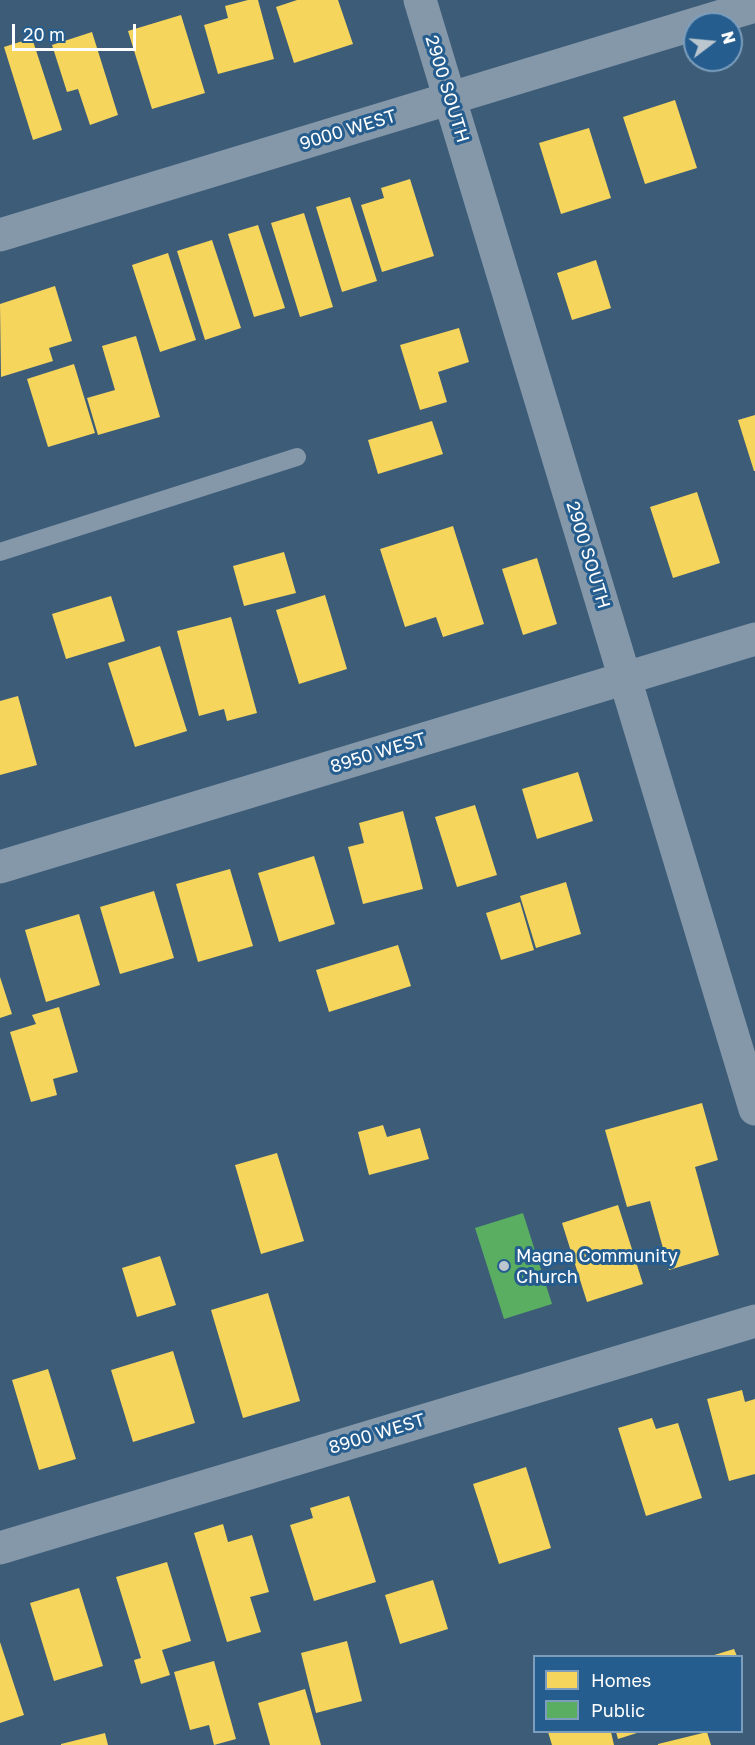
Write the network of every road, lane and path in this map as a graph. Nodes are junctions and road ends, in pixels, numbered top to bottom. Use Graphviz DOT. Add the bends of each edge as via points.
graph roads {
  1 [pos="420,0"];
  2 [pos="755,6"];
  3 [pos="735,12"];
  4 [pos="683,28"];
  5 [pos="450,99"];
  6 [pos="0,236"];
  7 [pos="297,457"];
  8 [pos="0,552"];
  9 [pos="755,639"];
  10 [pos="625,678"];
  11 [pos="0,867"];
  12 [pos="755,1109"];
  13 [pos="755,1321"];
  14 [pos="0,1548"];
  1 -- 5 [label="street, 2900 SOUTH"];
  2 -- 3 [label="street, 9000 WEST"];
  4 -- 5 [label="street, 9000 WEST"];
  5 -- 6 [label="street, 9000 WEST"];
  5 -- 10 [label="street, 2900 SOUTH"];
  7 -- 8 [label="lane"];
  9 -- 10 [label="street, 8950 WEST"];
  10 -- 11 [label="street, 8950 WEST"];
  10 -- 12 [label="street, 2900 SOUTH"];
  13 -- 14 [label="street, 8900 WEST"];
}
